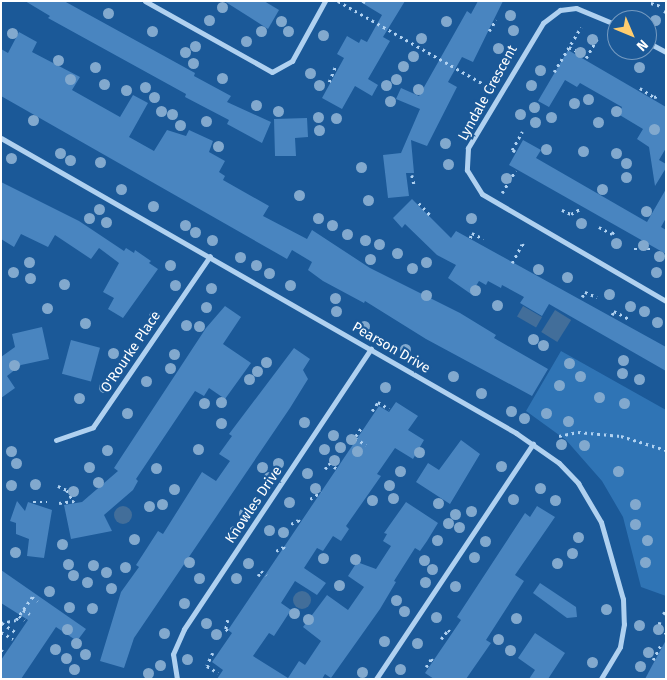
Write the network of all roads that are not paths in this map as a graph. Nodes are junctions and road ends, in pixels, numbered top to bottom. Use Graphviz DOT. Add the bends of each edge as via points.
graph roads {
  1 [pos="145,1"];
  2 [pos="325,1"];
  3 [pos="607,20"];
  4 [pos="1,138"];
  5 [pos="210,256"];
  6 [pos="666,301"];
  7 [pos="371,349"];
  8 [pos="56,440"];
  9 [pos="533,444"];
  10 [pos="176,679"];
  11 [pos="376,679"];
  12 [pos="600,679"];
  1 -- 2 [label="street" via="272,72 292,62"];
  3 -- 6 [label="street, Lyndale Crescent" via="585,10 558,11 537,29 468,148 466,170 477,190 528,223"];
  4 -- 5 [label="street, Pearson Drive"];
  5 -- 7 [label="street, Pearson Drive"];
  5 -- 8 [label="street, O'Rourke Place" via="93,427"];
  7 -- 9 [label="street, Pearson Drive"];
  7 -- 10 [label="street, Knowles Drive" via="184,629 173,654"];
  9 -- 11 [label="street"];
  9 -- 12 [label="street, Pearson Drive" via="578,483 609,542 624,607 624,624 620,647"];
}
